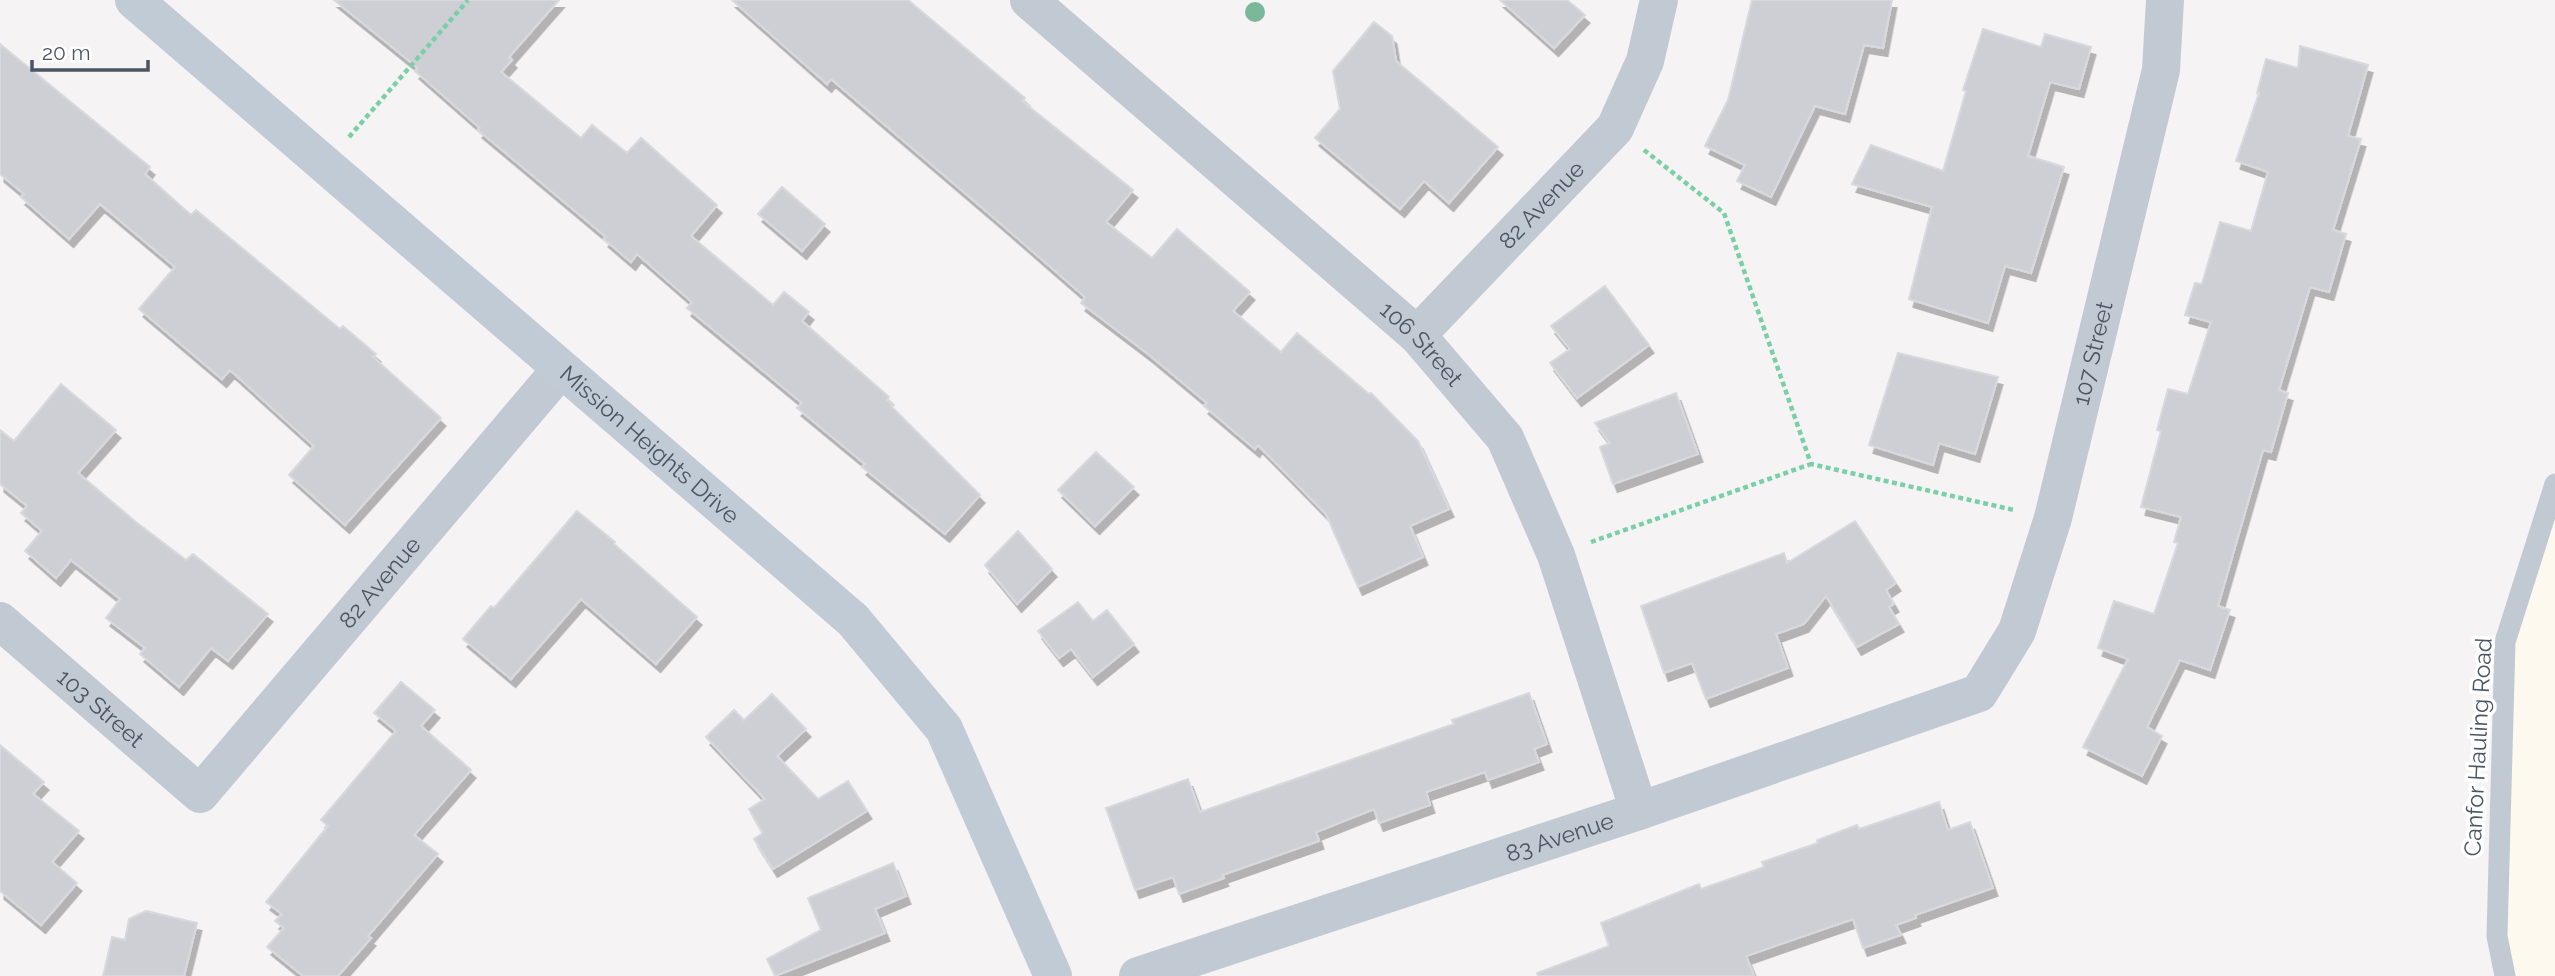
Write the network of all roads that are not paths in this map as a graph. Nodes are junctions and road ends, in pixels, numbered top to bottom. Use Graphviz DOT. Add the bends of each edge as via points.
graph roads {
  1 [pos="134,0"];
  2 [pos="1029,0"];
  3 [pos="1659,0"];
  4 [pos="2165,0"];
  5 [pos="1417,335"];
  6 [pos="561,369"];
  7 [pos="2555,484"];
  8 [pos="0,621"];
  9 [pos="1979,693"];
  10 [pos="201,794"];
  11 [pos="1639,811"];
  12 [pos="1053,976"];
  13 [pos="1138,976"];
  14 [pos="2505,976"];
  1 -- 6 [label="street, Mission Heights Drive"];
  2 -- 5 [label="street, 106 Street"];
  3 -- 5 [label="street, 82 Avenue" via="1645,61 1615,128"];
  4 -- 9 [label="street, 107 Street" via="2161,70 2053,518 2017,631"];
  5 -- 11 [label="street, 106 Street" via="1505,438 1556,555"];
  6 -- 10 [label="street, 82 Avenue"];
  6 -- 12 [label="street, Mission Heights Drive" via="853,620 944,729"];
  7 -- 14 [label="lane, Canfor Hauling Road" via="2505,642 2497,936"];
  8 -- 10 [label="street, 103 Street"];
  9 -- 11 [label="street, 83 Avenue"];
  11 -- 13 [label="street, 83 Avenue"];
}
